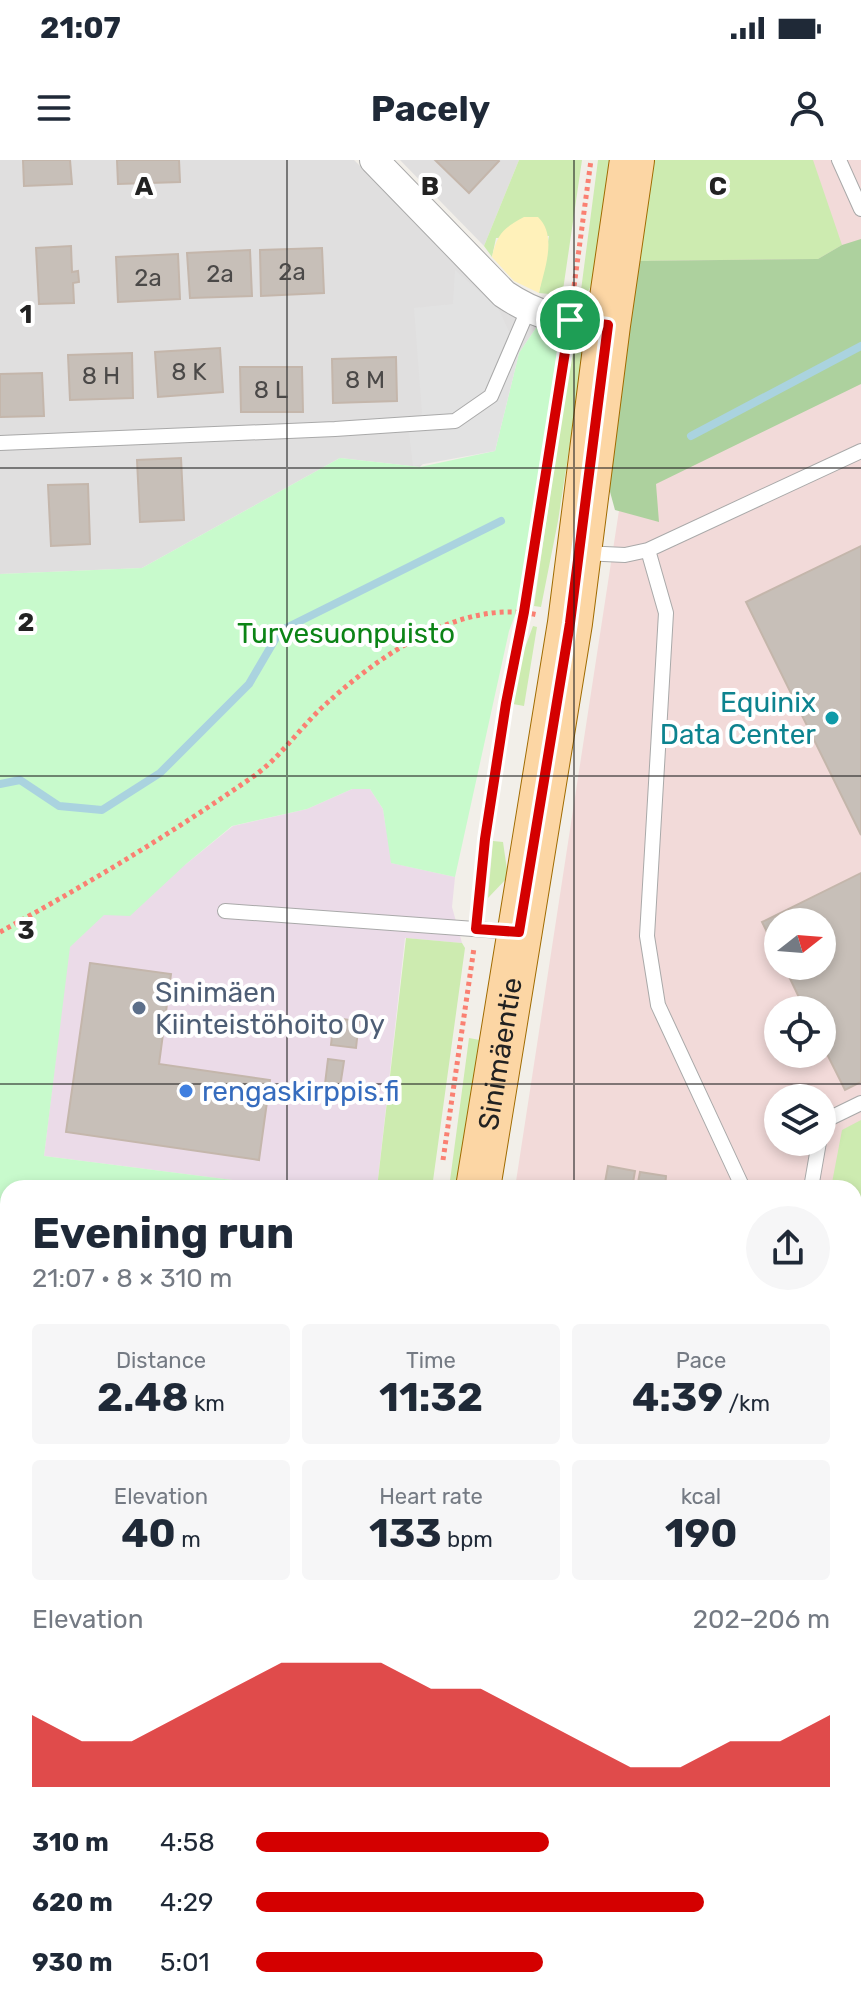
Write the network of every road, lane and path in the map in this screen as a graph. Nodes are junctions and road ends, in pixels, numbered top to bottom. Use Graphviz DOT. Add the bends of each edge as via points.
graph roads {
  1 [pos="374,160"];
  2 [pos="591,160"];
  3 [pos="632,160"];
  4 [pos="839,160"];
  5 [pos="861,209"];
  6 [pos="528,310"];
  7 [pos="589,323"];
  8 [pos="0,443"];
  9 [pos="861,451"];
  10 [pos="648,550"];
  11 [pos="579,553"];
  12 [pos="524,612"];
  13 [pos="225,911"];
  14 [pos="476,929"];
  15 [pos="0,932"];
  16 [pos="519,932"];
  17 [pos="861,1103"];
  18 [pos="836,1115"];
  19 [pos="817,1156"];
  20 [pos="460,1180"];
  21 [pos="460,1180"];
  22 [pos="739,1180"];
  23 [pos="812,1180"];
  1 -- 6 [label="street" via="504,294"];
  2 -- 7 [label="path"];
  3 -- 7 [label="main road, Sinimäentie"];
  4 -- 5 [label="lane"];
  6 -- 7 [label="street"];
  6 -- 8 [label="lane" via="491,396 455,421"];
  7 -- 11 [label="main road, Sinimäentie"];
  7 -- 12 [label="path"];
  9 -- 10 [label="lane"];
  10 -- 11 [label="lane"];
  10 -- 22 [label="lane" via="666,613 647,936 658,1005"];
  11 -- 16 [label="main road, Sinimäentie"];
  12 -- 14 [label="path" via="485,839"];
  12 -- 15 [label="path" via="487,614 439,627 382,656 325,704 268,765 189,821"];
  13 -- 14 [label="lane"];
  14 -- 16 [label="lane"];
  14 -- 21 [label="path"];
  16 -- 20 [label="main road, Sinimäentie"];
  17 -- 18 [label="lane"];
  19 -- 23 [label="lane"];
}
